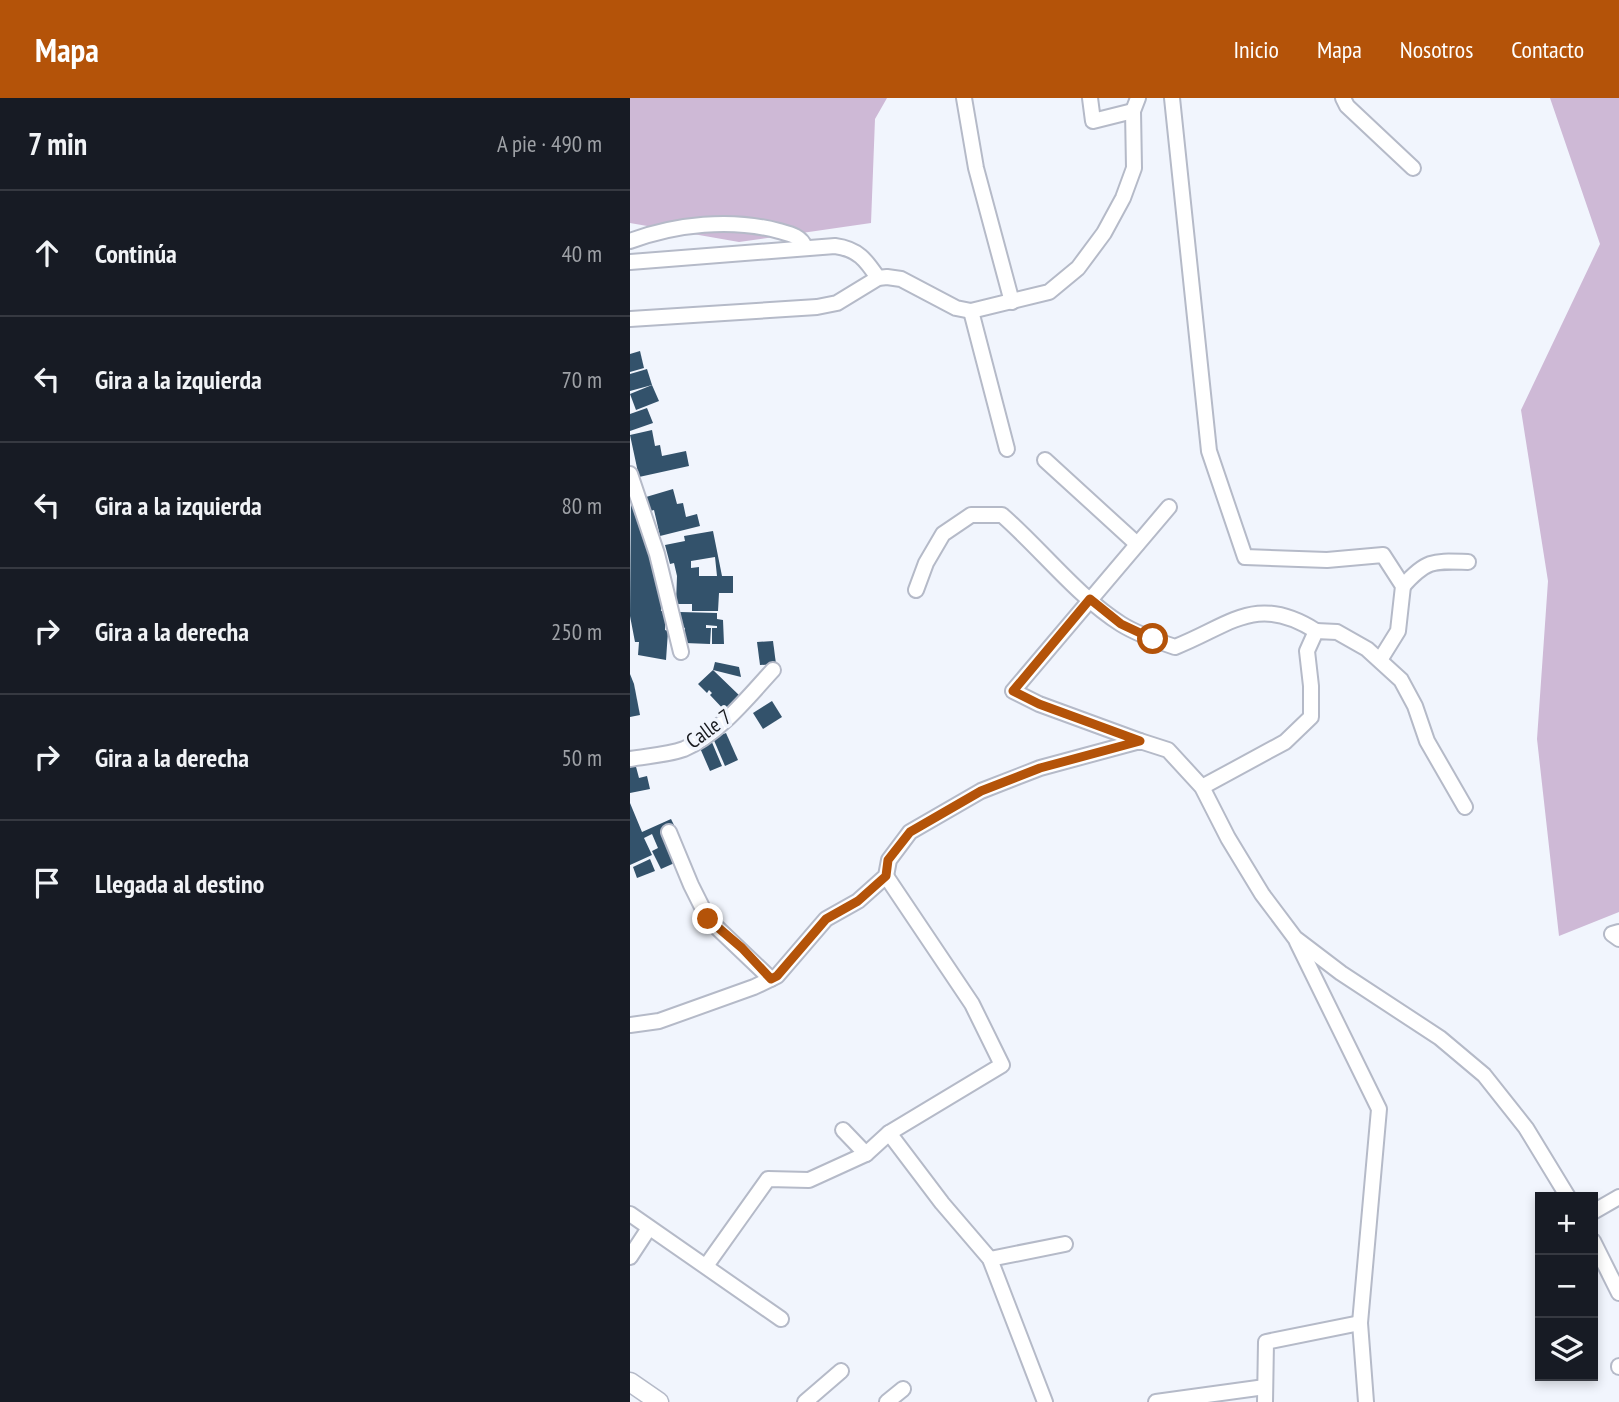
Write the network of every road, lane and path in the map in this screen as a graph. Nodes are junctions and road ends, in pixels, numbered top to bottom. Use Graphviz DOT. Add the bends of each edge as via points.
graph roads {
  1 [pos="964,98"];
  2 [pos="1090,98"];
  3 [pos="1172,98"];
  4 [pos="1343,98"];
  5 [pos="1135,104"];
  6 [pos="1413,168"];
  7 [pos="630,241"];
  8 [pos="805,247"];
  9 [pos="630,262"];
  10 [pos="877,278"];
  11 [pos="1012,302"];
  12 [pos="971,312"];
  13 [pos="630,319"];
  14 [pos="1007,449"];
  15 [pos="1045,460"];
  16 [pos="630,474"];
  17 [pos="1169,507"];
  18 [pos="1137,544"];
  19 [pos="1468,562"];
  20 [pos="1404,586"];
  21 [pos="916,590"];
  22 [pos="1090,599"];
  23 [pos="1316,631"];
  24 [pos="681,652"];
  25 [pos="1380,660"];
  26 [pos="774,670"];
  27 [pos="1140,741"];
  28 [pos="630,759"];
  29 [pos="1202,787"];
  30 [pos="1465,807"];
  31 [pos="670,832"];
  32 [pos="886,876"];
  33 [pos="1619,932"];
  34 [pos="1294,938"];
  35 [pos="1619,939"];
  36 [pos="771,979"];
  37 [pos="630,1025"];
  38 [pos="842,1130"];
  39 [pos="888,1133"];
  40 [pos="866,1154"];
  41 [pos="1565,1192"];
  42 [pos="1619,1197"];
  43 [pos="1598,1209"];
  44 [pos="630,1214"];
  45 [pos="649,1227"];
  46 [pos="1065,1244"];
  47 [pos="1598,1251"];
  48 [pos="630,1257"];
  49 [pos="990,1259"];
  50 [pos="706,1266"];
  51 [pos="1619,1293"];
  52 [pos="781,1319"];
  53 [pos="1360,1323"];
  54 [pos="841,1371"];
  55 [pos="630,1382"];
  56 [pos="903,1389"];
  57 [pos="1265,1394"];
  58 [pos="659,1402"];
  59 [pos="805,1402"];
  60 [pos="887,1402"];
  61 [pos="1045,1402"];
  62 [pos="1156,1402"];
  63 [pos="1366,1402"];
  1 -- 11 [label="street" via="976,168"];
  2 -- 5 [label="street" via="1093,121"];
  3 -- 20 [label="street" via="1209,451 1245,557 1327,560 1383,555"];
  4 -- 6 [label="street"];
  5 -- 11 [label="street" via="1134,168 1104,233 1078,268 1049,292"];
  7 -- 8 [label="street" via="682,227 740,225 783,232 800,238"];
  8 -- 9 [label="street"];
  8 -- 10 [label="street" via="852,250 866,258"];
  10 -- 12 [label="street" via="901,279"];
  10 -- 13 [label="street" via="851,297 817,307"];
  11 -- 12 [label="street"];
  12 -- 14 [label="street"];
  15 -- 18 [label="street"];
  16 -- 24 [label="street" via="657,554"];
  17 -- 18 [label="street"];
  18 -- 22 [label="street"];
  19 -- 20 [label="street" via="1433,561"];
  20 -- 25 [label="street" via="1398,631"];
  21 -- 22 [label="street" via="943,534 971,516 1002,515"];
  22 -- 23 [label="street" via="1121,624 1175,647 1236,617 1265,611"];
  22 -- 27 [label="street" via="1013,691"];
  23 -- 25 [label="street" via="1337,632"];
  23 -- 29 [label="street" via="1307,651 1311,717 1285,742"];
  25 -- 30 [label="street" via="1401,680 1427,741"];
  26 -- 28 [label="street, Calle 7" via="733,713 687,748"];
  27 -- 29 [label="street" via="1168,750"];
  27 -- 32 [label="street" via="1040,768 981,791 910,832 888,860"];
  29 -- 34 [label="street" via="1262,894"];
  31 -- 36 [label="street" via="708,919"];
  32 -- 36 [label="street" via="858,901 826,919"];
  32 -- 39 [label="street" via="972,1004 1002,1065"];
  33 -- 35 [label="street" via="1612,934"];
  34 -- 41 [label="street" via="1440,1038 1484,1075 1527,1128"];
  34 -- 53 [label="street" via="1378,1109"];
  36 -- 37 [label="street" via="659,1021"];
  38 -- 40 [label="street"];
  39 -- 40 [label="street"];
  39 -- 49 [label="street"];
  40 -- 50 [label="street" via="809,1180 768,1180"];
  42 -- 43 [label="street"];
  44 -- 45 [label="street"];
  45 -- 48 [label="street"];
  45 -- 50 [label="street"];
  46 -- 49 [label="street"];
  47 -- 51 [label="street"];
  49 -- 61 [label="street"];
  50 -- 52 [label="street"];
  53 -- 57 [label="street" via="1266,1342"];
  53 -- 63 [label="street"];
  54 -- 59 [label="street"];
  55 -- 58 [label="main road"];
  56 -- 60 [label="street"];
  57 -- 62 [label="street"];
}
